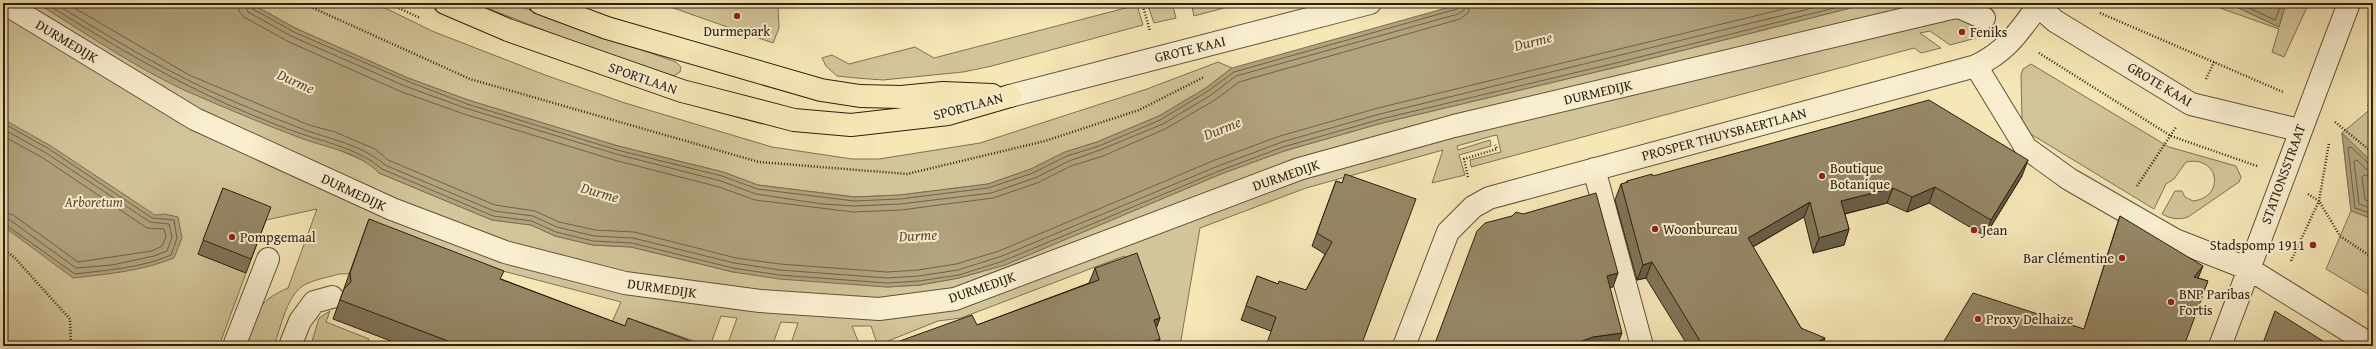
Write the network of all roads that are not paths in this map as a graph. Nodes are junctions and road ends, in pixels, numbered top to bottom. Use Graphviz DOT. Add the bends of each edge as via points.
graph roads {
  1 [pos="4,3"];
  2 [pos="445,3"];
  3 [pos="540,3"];
  4 [pos="1370,3"];
  5 [pos="2349,3"];
  6 [pos="2038,5"];
  7 [pos="1984,18"];
  8 [pos="1976,66"];
  9 [pos="1010,96"];
  10 [pos="2299,130"];
  11 [pos="1594,169"];
  12 [pos="268,259"];
  13 [pos="2249,269"];
  14 [pos="332,297"];
  15 [pos="234,346"];
  16 [pos="290,346"];
  17 [pos="1404,346"];
  18 [pos="1642,346"];
  19 [pos="2220,346"];
  20 [pos="2373,346"];
  1 -- 7 [label="street, DURMEDIJK" via="195,119 392,209 505,252 625,283 760,301 878,309 955,299 1299,169 1454,126 1947,9 1959,7"];
  2 -- 9 [label="main road, SPORTLAAN" via="508,30 675,88 794,120 851,125 941,115"];
  3 -- 9 [label="main road, SPORTLAAN" via="629,34 821,90 860,96 901,97 943,93"];
  4 -- 9 [label="street, GROTE KAAI"];
  5 -- 10 [label="street, STATIONSSTRAAT"];
  6 -- 8 [label="street, PROSPER THUYSBAERTLAAN" via="2015,37 1995,57"];
  6 -- 10 [label="street, GROTE KAAI" via="2055,21 2191,104"];
  8 -- 11 [label="street, PROSPER THUYSBAERTLAAN"];
  8 -- 13 [label="street" via="2026,148 2069,179 2175,240"];
  10 -- 13 [label="street, STATIONSSTRAAT"];
  11 -- 17 [label="street, PROSPER THUYSBAERTLAAN" via="1489,198 1473,207 1448,232"];
  11 -- 18 [label="street"];
  12 -- 15 [label="street"];
  13 -- 19 [label="street, STATIONSSTRAAT"];
  13 -- 20 [label="street"];
  14 -- 16 [label="street" via="314,302 300,321"];
}
